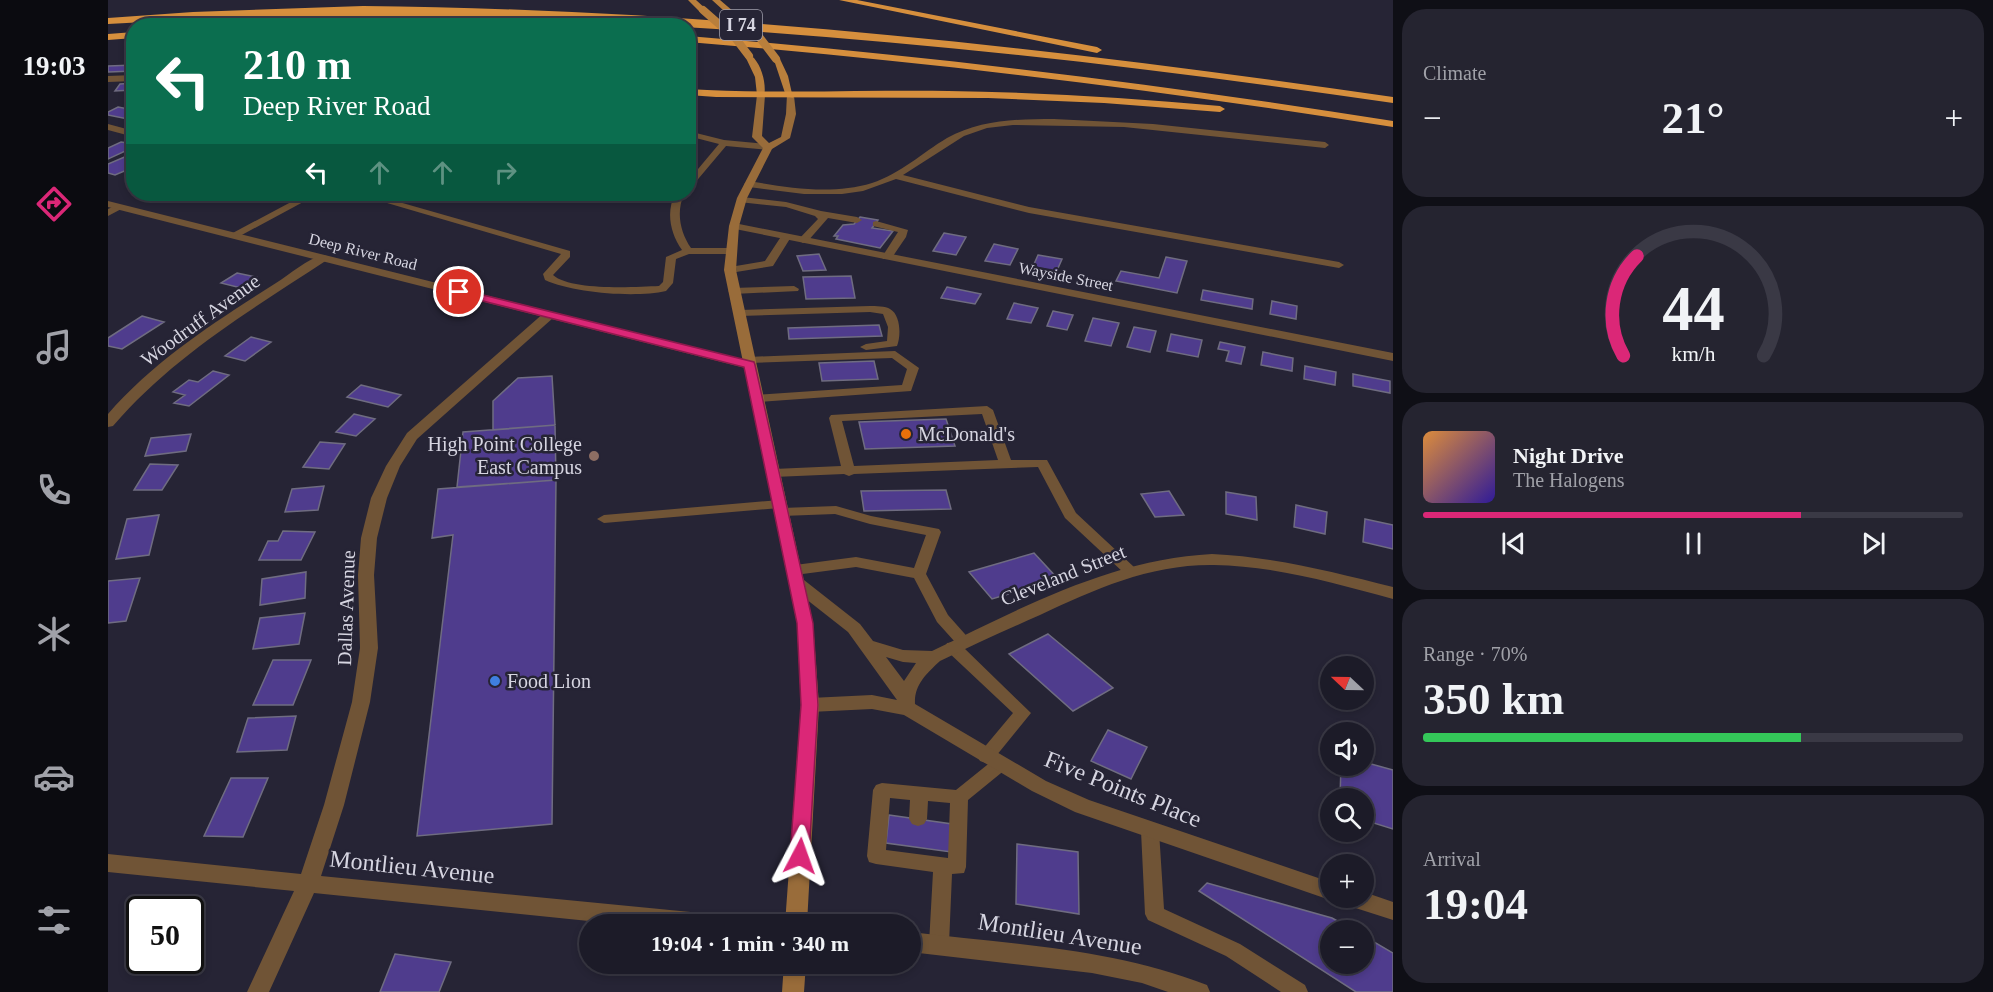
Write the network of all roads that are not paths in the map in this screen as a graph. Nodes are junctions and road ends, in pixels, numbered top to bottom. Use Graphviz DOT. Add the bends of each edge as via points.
graph roads {
  1 [pos="288,0"];
  2 [pos="692,0"];
  3 [pos="716,0"];
  4 [pos="843,0"];
  5 [pos="637,18"];
  6 [pos="108,19"];
  7 [pos="696,23"];
  8 [pos="126,35"];
  9 [pos="108,37"];
  10 [pos="696,40"];
  11 [pos="126,43"];
  12 [pos="108,44"];
  13 [pos="126,78"];
  14 [pos="108,79"];
  15 [pos="696,92"];
  16 [pos="761,95"];
  17 [pos="790,96"];
  18 [pos="1371,97"];
  19 [pos="1393,100"];
  20 [pos="1393,126"];
  21 [pos="108,127"];
  22 [pos="126,132"];
  23 [pos="696,135"];
  24 [pos="724,143"];
  25 [pos="1325,145"];
  26 [pos="768,147"];
  27 [pos="896,176"];
  28 [pos="696,178"];
  29 [pos="749,184"];
  30 [pos="742,200"];
  31 [pos="300,201"];
  32 [pos="396,201"];
  33 [pos="676,201"];
  34 [pos="108,204"];
  35 [pos="120,207"];
  36 [pos="108,213"];
  37 [pos="819,214"];
  38 [pos="857,220"];
  39 [pos="876,224"];
  40 [pos="734,226"];
  41 [pos="234,236"];
  42 [pos="786,237"];
  43 [pos="803,240"];
  44 [pos="730,250"];
  45 [pos="688,251"];
  46 [pos="887,257"];
  47 [pos="323,258"];
  48 [pos="1339,265"];
  49 [pos="730,270"];
  50 [pos="794,289"];
  51 [pos="733,291"];
  52 [pos="740,313"];
  53 [pos="549,315"];
  54 [pos="1393,357"];
  55 [pos="748,359"];
  56 [pos="757,398"];
  57 [pos="108,423"];
  58 [pos="1006,464"];
  59 [pos="849,472"];
  60 [pos="774,473"];
  61 [pos="781,508"];
  62 [pos="604,519"];
  63 [pos="1129,570"];
  64 [pos="919,574"];
  65 [pos="796,577"];
  66 [pos="1393,593"];
  67 [pos="867,645"];
  68 [pos="959,645"];
  69 [pos="934,657"];
  70 [pos="907,702"];
  71 [pos="810,705"];
  72 [pos="993,760"];
  73 [pos="919,793"];
  74 [pos="959,797"];
  75 [pos="918,819"];
  76 [pos="1150,831"];
  77 [pos="108,863"];
  78 [pos="943,865"];
  79 [pos="308,884"];
  80 [pos="1320,888"];
  81 [pos="1374,905"];
  82 [pos="1393,911"];
  83 [pos="610,914"];
  84 [pos="797,914"];
  85 [pos="921,943"];
  86 [pos="939,944"];
  87 [pos="794,974"];
  88 [pos="258,992"];
  89 [pos="793,992"];
  90 [pos="1199,992"];
  91 [pos="1298,992"];
  1 -- 6 [label="highway"];
  2 -- 16 [label="main road, bridge" via="736,39 749,56 759,77"];
  3 -- 17 [label="main road, bridge" via="760,38 776,59"];
  4 -- 18 [label="highway" via="1116,54"];
  5 -- 6 [label="highway, I 74" via="448,7 329,7"];
  7 -- 18 [label="highway, I 74" via="950,44"];
  8 -- 9 [label="highway"];
  10 -- 20 [label="highway, I 74" via="1080,78"];
  11 -- 12 [label="highway"];
  13 -- 14 [label="street"];
  15 -- 16 [label="highway"];
  16 -- 17 [label="highway"];
  16 -- 26 [label="main road" via="757,137"];
  17 -- 20 [label="highway" via="933,94 1085,99"];
  17 -- 26 [label="main road" via="791,114 785,138"];
  18 -- 19 [label="highway, I 74"];
  21 -- 22 [label="street"];
  23 -- 24 [label="lane"];
  24 -- 26 [label="lane"];
  24 -- 28 [label="lane"];
  25 -- 27 [label="lane" via="1156,126 1010,123 958,135"];
  26 -- 29 [label="main road"];
  27 -- 29 [label="lane" via="832,193"];
  27 -- 48 [label="lane" via="1029,210"];
  29 -- 30 [label="main road"];
  30 -- 37 [label="lane"];
  30 -- 40 [label="main road"];
  31 -- 41 [label="street"];
  32 -- 45 [label="lane" via="566,253 548,274 549,278 588,287 662,289 668,283 672,257"];
  33 -- 45 [label="lane" via="680,242"];
  34 -- 35 [label="street, Deep River Road"];
  35 -- 36 [label="lane"];
  35 -- 41 [label="street, Deep River Road"];
  37 -- 38 [label="lane"];
  37 -- 43 [label="lane" via="824,219"];
  39 -- 46 [label="lane" via="903,230"];
  40 -- 42 [label="street, Wayside Street"];
  40 -- 44 [label="main road"];
  41 -- 47 [label="street, Deep River Road"];
  42 -- 43 [label="street, Wayside Street"];
  42 -- 49 [label="lane" via="769,264"];
  43 -- 46 [label="street, Wayside Street"];
  44 -- 45 [label="lane"];
  44 -- 49 [label="main road"];
  46 -- 54 [label="street, Wayside Street"];
  47 -- 53 [label="street, Deep River Road"];
  47 -- 57 [label="street, Woodruff Avenue" via="164,366 123,403"];
  49 -- 51 [label="main road"];
  50 -- 51 [label="lane"];
  51 -- 52 [label="main road"];
  52 -- 55 [label="main road"];
  52 -- 55 [label="lane" via="870,309 887,311 894,327 893,344"];
  53 -- 55 [label="street, Deep River Road"];
  53 -- 79 [label="street, Dallas Avenue" via="412,436 379,498 369,538 369,648 361,702"];
  55 -- 56 [label="main road"];
  55 -- 56 [label="lane" via="895,354 913,368 907,388"];
  56 -- 60 [label="main road"];
  58 -- 59 [label="lane"];
  58 -- 59 [label="lane" via="987,410 835,418"];
  58 -- 63 [label="lane" via="1042,463 1071,515"];
  59 -- 60 [label="lane"];
  60 -- 61 [label="main road"];
  61 -- 62 [label="lane"];
  61 -- 64 [label="lane" via="836,510 934,532"];
  61 -- 65 [label="main road"];
  63 -- 66 [label="street, Cleveland Street" via="1180,561 1241,561 1299,569"];
  63 -- 68 [label="street, Cleveland Street"];
  64 -- 65 [label="lane" via="856,562"];
  64 -- 68 [label="lane"];
  65 -- 67 [label="street, Five Points Place" via="854,628"];
  65 -- 71 [label="main road" via="805,623"];
  67 -- 69 [label="street, Cleveland Street" via="903,656"];
  67 -- 70 [label="street, Five Points Place"];
  68 -- 69 [label="street, Cleveland Street"];
  68 -- 72 [label="lane" via="1023,714"];
  69 -- 70 [label="street, Cleveland Street" via="918,671"];
  70 -- 71 [label="street, Five Points Place"];
  70 -- 72 [label="street, Five Points Place"];
  71 -- 84 [label="main road"];
  72 -- 74 [label="lane"];
  72 -- 76 [label="street, Five Points Place" via="1082,806"];
  73 -- 74 [label="lane"];
  73 -- 75 [label="lane"];
  73 -- 78 [label="lane" via="882,789 876,856 915,854"];
  74 -- 78 [label="lane" via="957,867"];
  76 -- 80 [label="street, Five Points Place"];
  76 -- 91 [label="lane" via="1155,914 1233,950"];
  77 -- 79 [label="street, Montlieu Avenue"];
  78 -- 86 [label="lane"];
  79 -- 83 [label="street, Montlieu Avenue"];
  79 -- 88 [label="street, Dallas Avenue"];
  81 -- 82 [label="street"];
  85 -- 86 [label="street, Montlieu Avenue"];
  86 -- 90 [label="street, Montlieu Avenue" via="1092,963 1142,973"];
  87 -- 89 [label="main road"];
}
